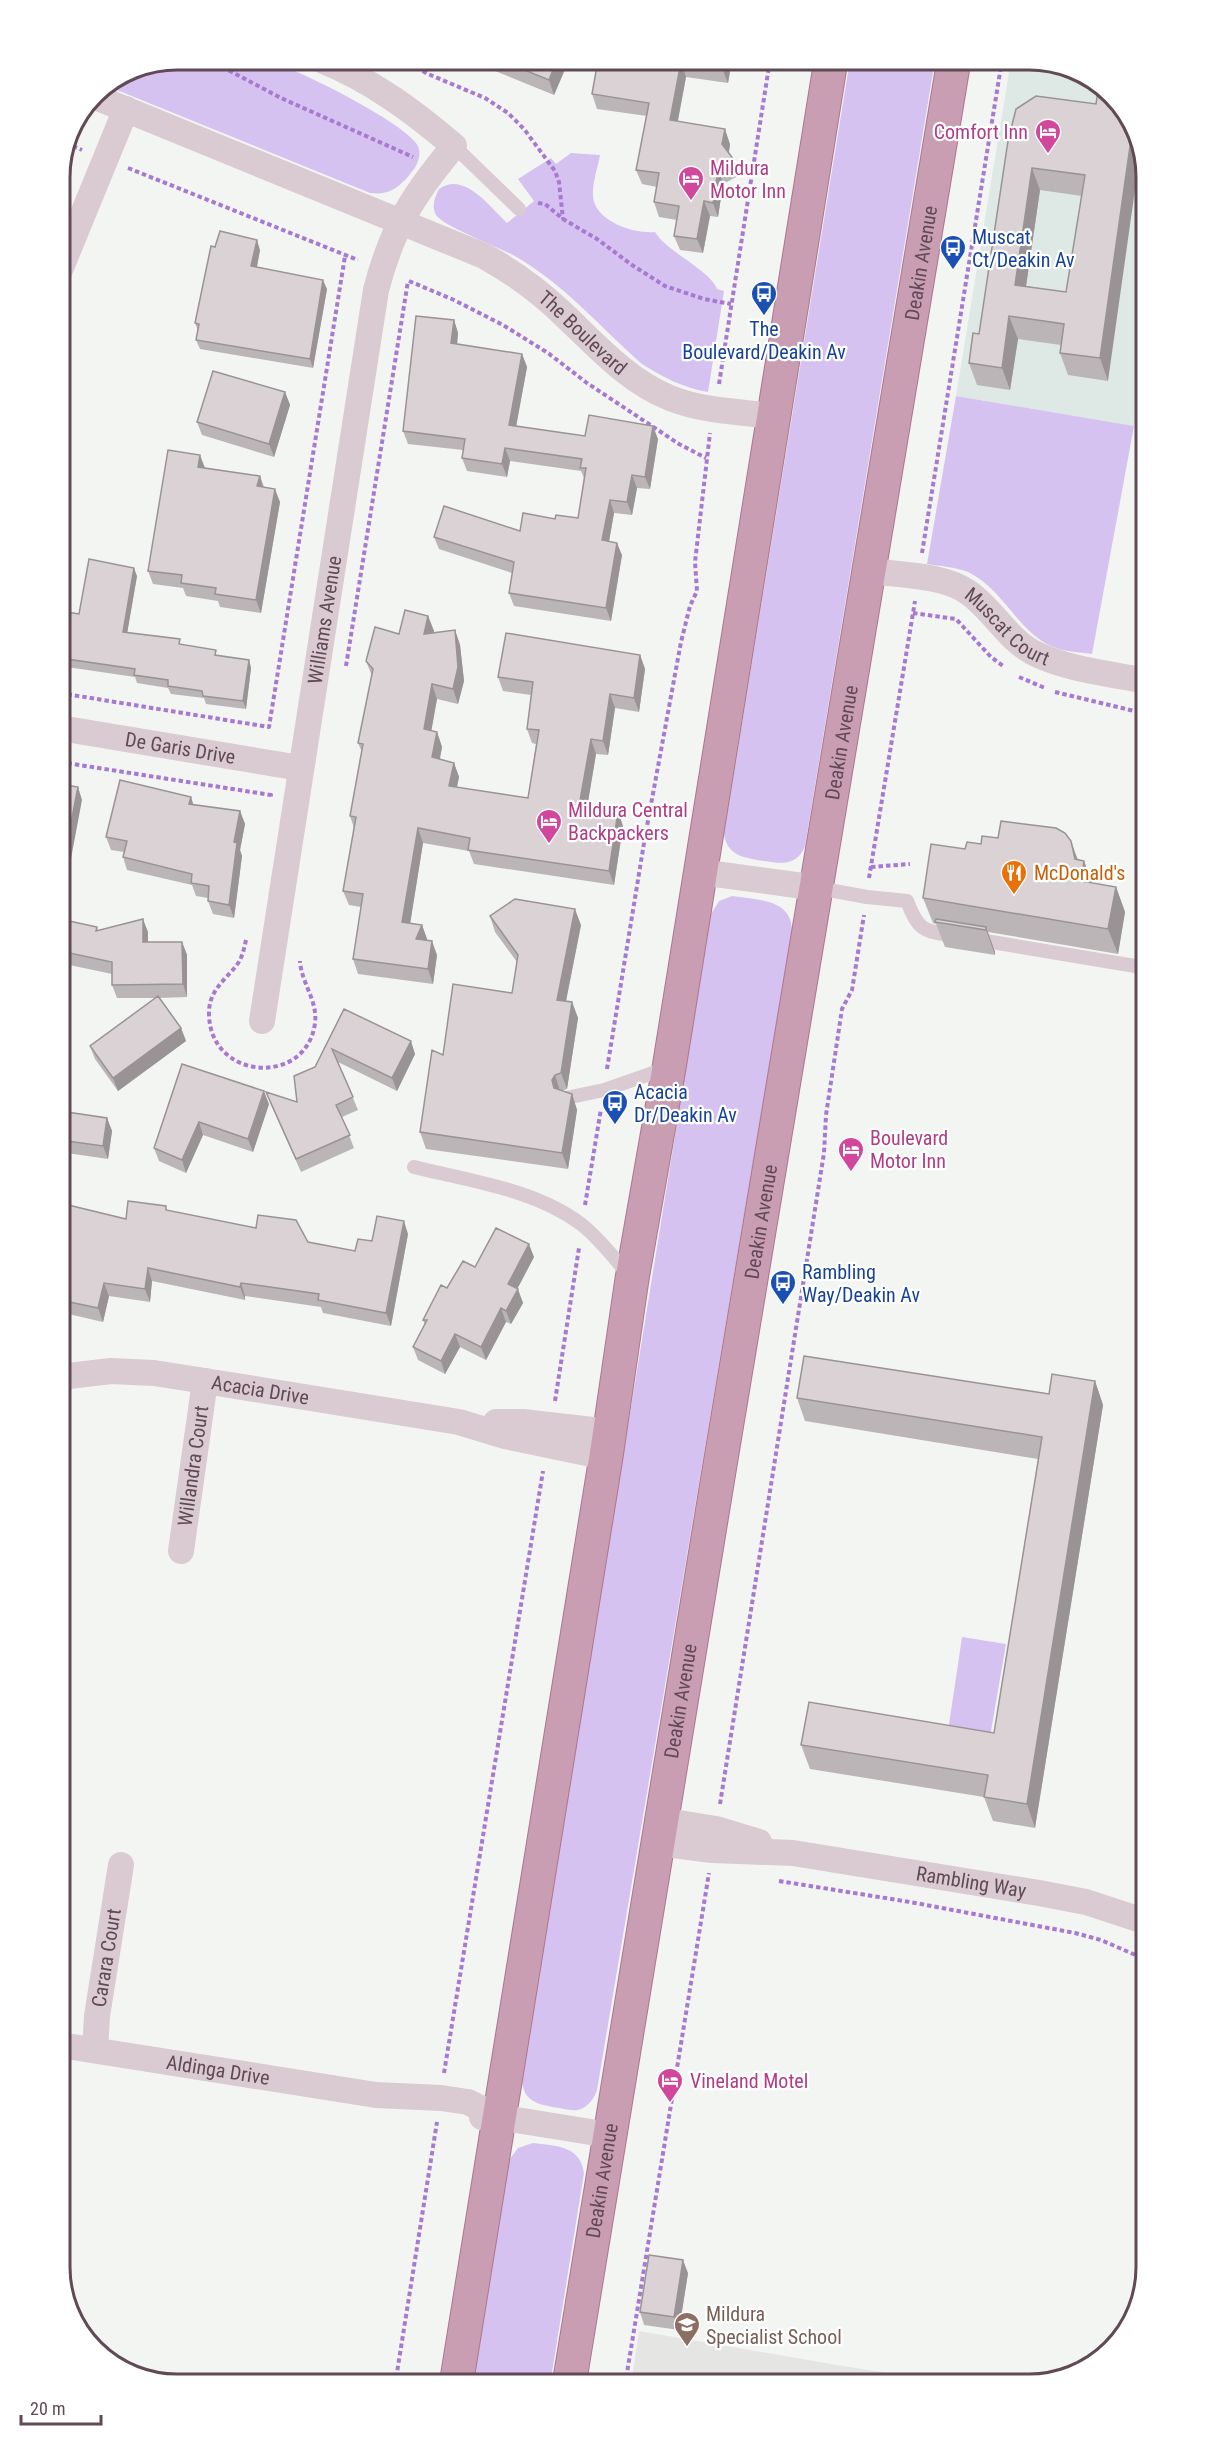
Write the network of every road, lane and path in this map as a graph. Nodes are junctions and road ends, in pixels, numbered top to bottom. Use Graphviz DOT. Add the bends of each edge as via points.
graph roads {
  1 [pos="228,70"];
  2 [pos="341,70"];
  3 [pos="421,70"];
  4 [pos="768,71"];
  5 [pos="829,71"];
  6 [pos="952,71"];
  7 [pos="1000,71"];
  8 [pos="104,100"];
  9 [pos="126,109"];
  10 [pos="454,146"];
  11 [pos="75,147"];
  12 [pos="106,159"];
  13 [pos="435,168"];
  14 [pos="519,209"];
  15 [pos="563,219"];
  16 [pos="400,220"];
  17 [pos="71,244"];
  18 [pos="345,256"];
  19 [pos="382,268"];
  20 [pos="731,304"];
  21 [pos="714,408"];
  22 [pos="774,416"];
  23 [pos="706,458"];
  24 [pos="871,572"];
  25 [pos="919,578"];
  26 [pos="1136,678"];
  27 [pos="71,695"];
  28 [pos="71,730"];
  29 [pos="71,764"];
  30 [pos="300,768"];
  31 [pos="271,795"];
  32 [pos="910,864"];
  33 [pos="871,867"];
  34 [pos="700,872"];
  35 [pos="818,888"];
  36 [pos="867,897"];
  37 [pos="1136,966"];
  38 [pos="262,1021"];
  39 [pos="669,1068"];
  40 [pos="604,1090"];
  41 [pos="566,1098"];
  42 [pos="414,1167"];
  43 [pos="582,1225"];
  44 [pos="632,1279"];
  45 [pos="70,1376"];
  46 [pos="205,1381"];
  47 [pos="549,1435"];
  48 [pos="608,1445"];
  49 [pos="181,1551"];
  50 [pos="659,1832"];
  51 [pos="714,1839"];
  52 [pos="121,1865"];
  53 [pos="768,1879"];
  54 [pos="1136,1918"];
  55 [pos="1136,1955"];
  56 [pos="70,2046"];
  57 [pos="95,2050"];
  58 [pos="440,2105"];
  59 [pos="498,2117"];
  60 [pos="609,2135"];
  61 [pos="397,2374"];
  62 [pos="458,2374"];
  63 [pos="571,2374"];
  64 [pos="627,2374"];
  1 -- 13 [label="path"];
  2 -- 10 [label="street" via="381,90"];
  3 -- 15 [label="path" via="485,98 524,129 555,171"];
  4 -- 20 [label="path"];
  5 -- 22 [label="highway"];
  6 -- 24 [label="highway, Deakin Avenue"];
  7 -- 25 [label="path"];
  8 -- 9 [label="street, The Boulevard"];
  9 -- 12 [label="street"];
  9 -- 16 [label="street, The Boulevard"];
  10 -- 13 [label="street"];
  10 -- 14 [label="lane"];
  11 -- 12 [label="path"];
  12 -- 17 [label="street"];
  12 -- 18 [label="path"];
  13 -- 16 [label="street"];
  14 -- 15 [label="path" via="545,204"];
  15 -- 20 [label="path" via="665,286"];
  16 -- 19 [label="street, Williams Avenue"];
  16 -- 21 [label="street, The Boulevard" via="518,275 594,346 643,383 669,397"];
  18 -- 19 [label="path"];
  18 -- 27 [label="path" via="269,727"];
  19 -- 23 [label="path" via="503,325 679,444"];
  19 -- 30 [label="street, Williams Avenue"];
  20 -- 21 [label="path"];
  21 -- 22 [label="street, The Boulevard"];
  21 -- 23 [label="path"];
  22 -- 34 [label="highway"];
  23 -- 40 [label="path" via="695,562 697,591 690,606 645,837"];
  24 -- 25 [label="street, Muscat Court"];
  24 -- 35 [label="highway, Deakin Avenue"];
  25 -- 26 [label="street, Muscat Court" via="958,586 1029,650 1043,657"];
  25 -- 33 [label="path"];
  28 -- 30 [label="street, De Garis Drive"];
  29 -- 31 [label="path"];
  30 -- 38 [label="street, Williams Avenue"];
  32 -- 33 [label="path"];
  33 -- 36 [label="path"];
  34 -- 35 [label="street"];
  34 -- 39 [label="highway"];
  35 -- 36 [label="lane"];
  35 -- 50 [label="highway, Deakin Avenue"];
  36 -- 37 [label="lane" via="907,901 915,923 930,932"];
  36 -- 51 [label="path" via="852,990 842,1009 821,1176"];
  39 -- 40 [label="lane"];
  39 -- 44 [label="highway"];
  40 -- 41 [label="lane"];
  40 -- 43 [label="path"];
  42 -- 43 [label="lane" via="541,1202"];
  43 -- 44 [label="lane"];
  43 -- 47 [label="path"];
  44 -- 48 [label="highway"];
  45 -- 46 [label="street, Acacia Drive" via="111,1371"];
  46 -- 47 [label="street, Acacia Drive"];
  46 -- 49 [label="street, Willandra Court"];
  47 -- 48 [label="street, Acacia Drive"];
  47 -- 58 [label="path"];
  48 -- 59 [label="highway"];
  50 -- 51 [label="street, Rambling Way"];
  50 -- 60 [label="highway, Deakin Avenue"];
  51 -- 54 [label="street, Rambling Way" via="1055,1896"];
  51 -- 64 [label="path"];
  52 -- 57 [label="street, Carara Court"];
  53 -- 55 [label="path" via="1075,1933"];
  56 -- 57 [label="street, Aldinga Drive"];
  57 -- 58 [label="street, Aldinga Drive"];
  58 -- 59 [label="street, Aldinga Drive" via="466,2118"];
  58 -- 61 [label="path"];
  59 -- 60 [label="street, Aldinga Drive"];
  59 -- 62 [label="highway"];
  60 -- 63 [label="highway, Deakin Avenue"];
}
